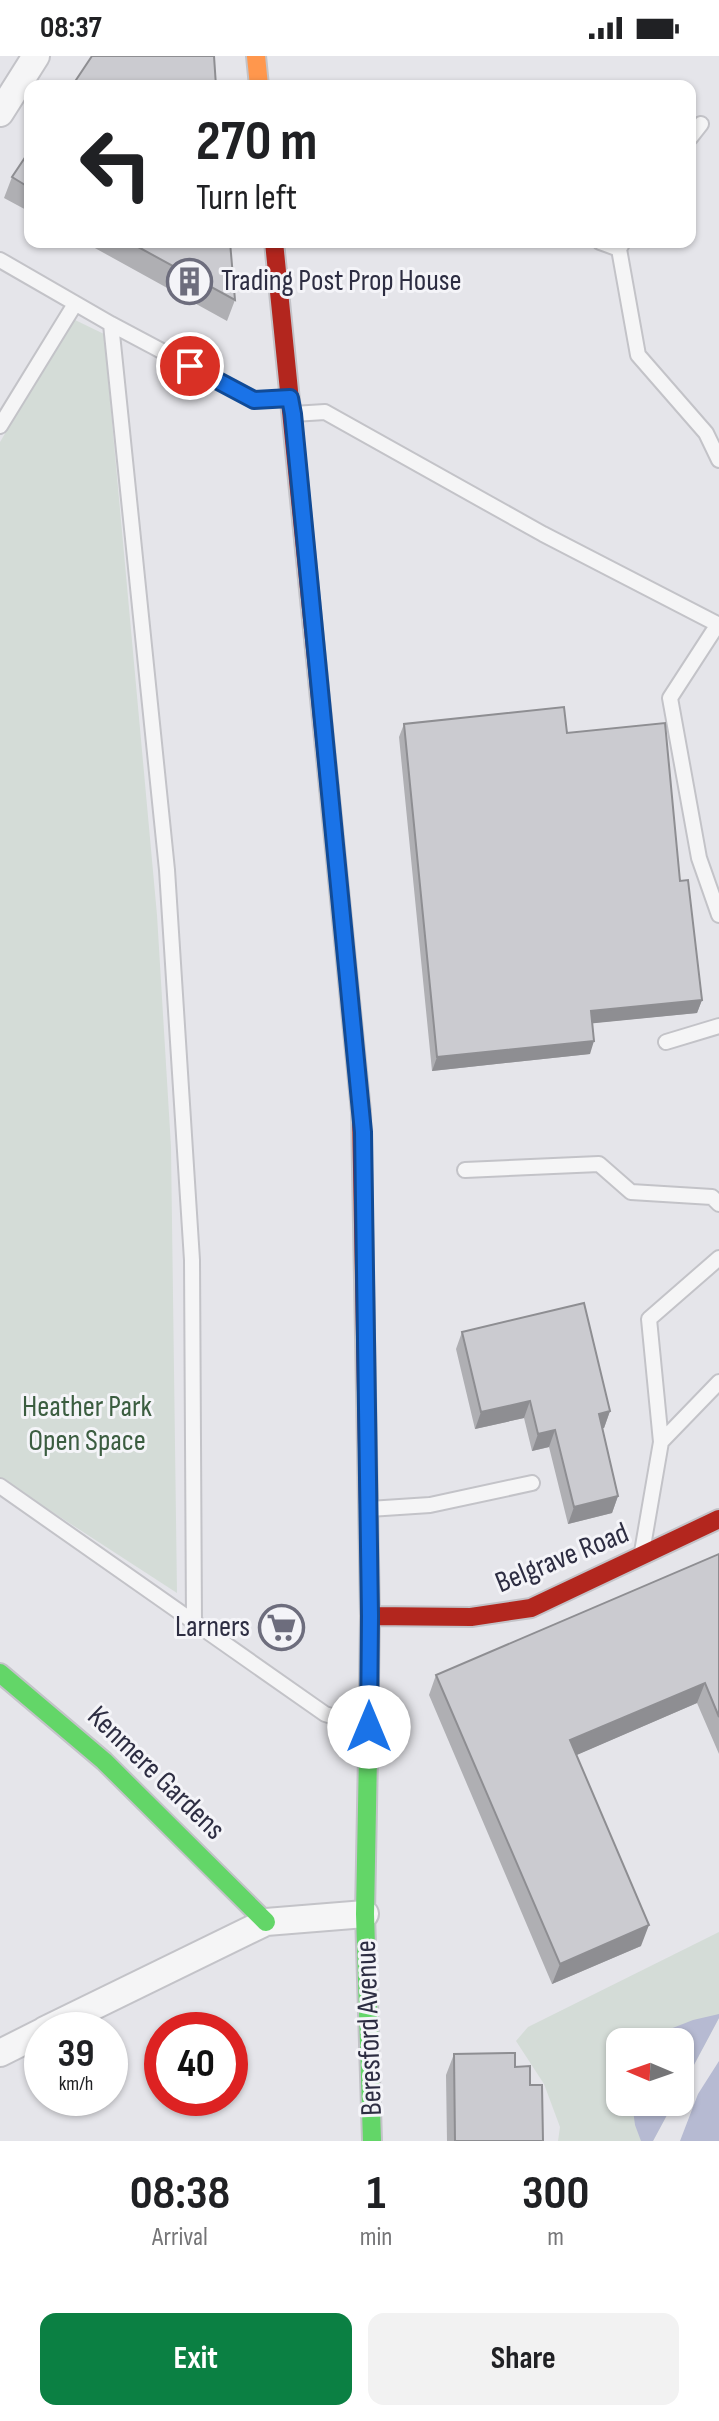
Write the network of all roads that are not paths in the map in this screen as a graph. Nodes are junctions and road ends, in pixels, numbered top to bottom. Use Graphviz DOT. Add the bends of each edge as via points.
graph roads {
  1 [pos="36,56"];
  2 [pos="256,56"];
  3 [pos="258,80"];
  4 [pos="0,113"];
  5 [pos="701,124"];
  6 [pos="696,130"];
  7 [pos="275,248"];
  8 [pos="621,248"];
  9 [pos="0,260"];
  10 [pos="75,304"];
  11 [pos="111,324"];
  12 [pos="291,406"];
  13 [pos="0,426"];
  14 [pos="719,460"];
  15 [pos="718,624"];
  16 [pos="719,915"];
  17 [pos="719,1026"];
  18 [pos="666,1042"];
  19 [pos="465,1170"];
  20 [pos="719,1204"];
  21 [pos="719,1258"];
  22 [pos="719,1382"];
  23 [pos="661,1442"];
  24 [pos="532,1483"];
  25 [pos="0,1486"];
  26 [pos="368,1510"];
  27 [pos="719,1519"];
  28 [pos="642,1557"];
  29 [pos="370,1616"];
  30 [pos="194,1622"];
  31 [pos="0,1673"];
  32 [pos="369,1727"];
  33 [pos="365,1914"];
  34 [pos="266,1922"];
  35 [pos="83,2012"];
  36 [pos="24,2041"];
  37 [pos="0,2053"];
  38 [pos="372,2141"];
  1 -- 4 [label="street"];
  2 -- 3 [label="street"];
  5 -- 6 [label="lane"];
  7 -- 12 [label="street, Beresford Avenue"];
  8 -- 14 [label="lane" via="638,355 706,433"];
  9 -- 10 [label="lane"];
  10 -- 11 [label="lane"];
  10 -- 13 [label="lane"];
  11 -- 12 [label="lane" via="254,400"];
  11 -- 30 [label="lane" via="167,870 192,1260"];
  12 -- 15 [label="lane" via="325,412"];
  12 -- 26 [label="street, Beresford Avenue" via="363,1132"];
  15 -- 16 [label="lane" via="670,698 699,858"];
  17 -- 18 [label="lane"];
  19 -- 20 [label="lane" via="599,1164 631,1192 712,1197"];
  21 -- 23 [label="lane" via="649,1319"];
  22 -- 23 [label="lane"];
  23 -- 28 [label="lane"];
  24 -- 26 [label="lane" via="430,1505"];
  25 -- 30 [label="lane"];
  26 -- 29 [label="street, Beresford Avenue"];
  27 -- 28 [label="street, Belgrave Road"];
  28 -- 29 [label="street, Belgrave Road" via="531,1608 505,1614"];
  29 -- 32 [label="street, Beresford Avenue"];
  30 -- 32 [label="lane" via="325,1714"];
  31 -- 34 [label="street, Kenmere Gardens" via="131,1785"];
  32 -- 33 [label="street, Beresford Avenue"];
  33 -- 34 [label="street, Beresford Avenue"];
  33 -- 38 [label="street, Beresford Avenue"];
  34 -- 35 [label="street"];
  36 -- 37 [label="street"];
}
